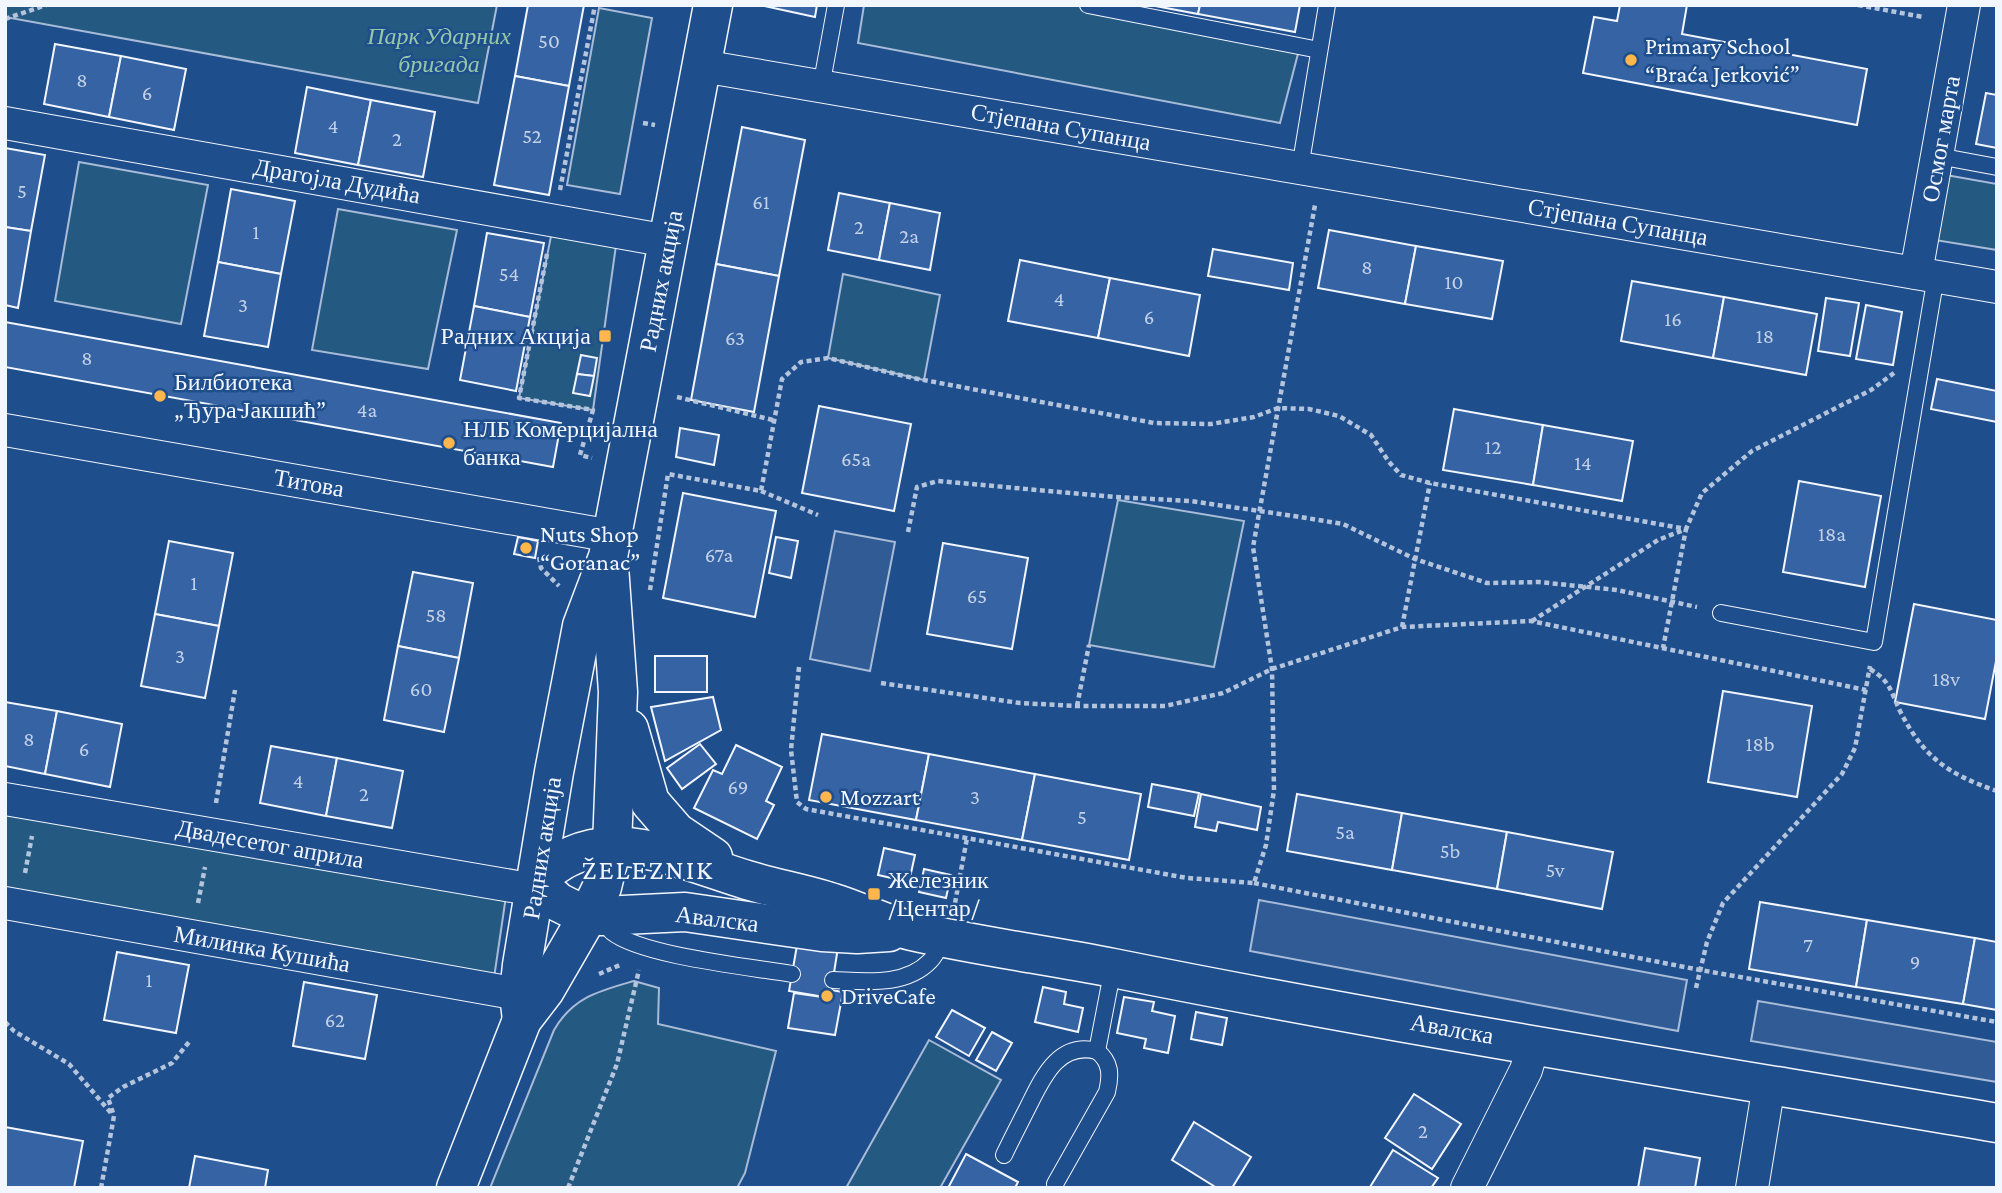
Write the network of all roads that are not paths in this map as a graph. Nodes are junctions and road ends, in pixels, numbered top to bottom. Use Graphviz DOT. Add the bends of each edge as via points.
graph roads {
  1 [pos="713,5"];
  2 [pos="836,5"];
  3 [pos="1087,5"];
  4 [pos="1327,5"];
  5 [pos="1964,5"];
  6 [pos="1319,50"];
  7 [pos="702,66"];
  8 [pos="821,87"];
  9 [pos="5,123"];
  10 [pos="1938,156"];
  11 [pos="1997,167"];
  12 [pos="1300,168"];
  13 [pos="668,241"];
  14 [pos="1926,274"];
  15 [pos="1997,286"];
  16 [pos="5,430"];
  17 [pos="610,546"];
  18 [pos="1721,612"];
  19 [pos="618,692"];
  20 [pos="5,799"];
  21 [pos="612,846"];
  22 [pos="746,880"];
  23 [pos="535,886"];
  24 [pos="14,893"];
  25 [pos="595,915"];
  26 [pos="927,933"];
  27 [pos="1113,968"];
  28 [pos="792,974"];
  29 [pos="833,980"];
  30 [pos="521,1007"];
  31 [pos="1534,1043"];
  32 [pos="1097,1051"];
  33 [pos="1769,1085"];
  34 [pos="1997,1123"];
  35 [pos="1004,1155"];
  36 [pos="1055,1184"];
  37 [pos="456,1188"];
  38 [pos="1467,1188"];
  39 [pos="1752,1188"];
  1 -- 7 [label="main road, Радних акција"];
  2 -- 8 [label="lane"];
  3 -- 6 [label="lane"];
  4 -- 6 [label="lane"];
  5 -- 10 [label="street, Осмог марта"];
  6 -- 12 [label="lane"];
  7 -- 8 [label="street, Стјепана Супанца"];
  7 -- 13 [label="main road, Радних акција"];
  8 -- 12 [label="street, Стјепана Супанца"];
  9 -- 13 [label="street, Драгојла Дудића"];
  10 -- 11 [label="lane"];
  10 -- 14 [label="street, Осмог марта"];
  12 -- 14 [label="street, Стјепана Супанца"];
  13 -- 17 [label="main road, Радних акција"];
  14 -- 15 [label="street, Стјепана Супанца"];
  14 -- 18 [label="lane" via="1924,351 1874,642"];
  16 -- 17 [label="street, Титова"];
  17 -- 19 [label="main road, Радних акција"];
  17 -- 23 [label="main road, Радних акција" via="582,625"];
  19 -- 21 [label="main road, Радних акција"];
  19 -- 22 [label="main road" via="650,802 676,832"];
  20 -- 23 [label="street, Двадесетог априла"];
  21 -- 22 [label="main road, Авалска" via="661,852"];
  21 -- 23 [label="main road, Авалска" via="555,864"];
  21 -- 25 [label="main road, Радних акција"];
  22 -- 26 [label="main road, Авалска"];
  23 -- 25 [label="main road, Авалска" via="558,902"];
  23 -- 30 [label="main road, Радних акција"];
  24 -- 30 [label="street, Милинка Кушића"];
  25 -- 26 [label="main road, Авалска" via="685,912 822,932"];
  25 -- 28 [label="lane" via="613,932 642,946"];
  25 -- 30 [label="main road, Радних акција" via="545,989"];
  26 -- 27 [label="main road, Авалска"];
  26 -- 29 [label="lane" via="930,961 914,973 894,979"];
  27 -- 31 [label="main road, Авалска"];
  27 -- 32 [label="lane"];
  30 -- 37 [label="main road, Радних акција"];
  31 -- 33 [label="main road, Авалска"];
  31 -- 38 [label="street" via="1526,1070"];
  32 -- 35 [label="lane" via="1081,1049 1052,1064"];
  32 -- 36 [label="lane" via="1109,1068 1107,1092"];
  33 -- 34 [label="main road, Авалска"];
  33 -- 39 [label="street"];
}
